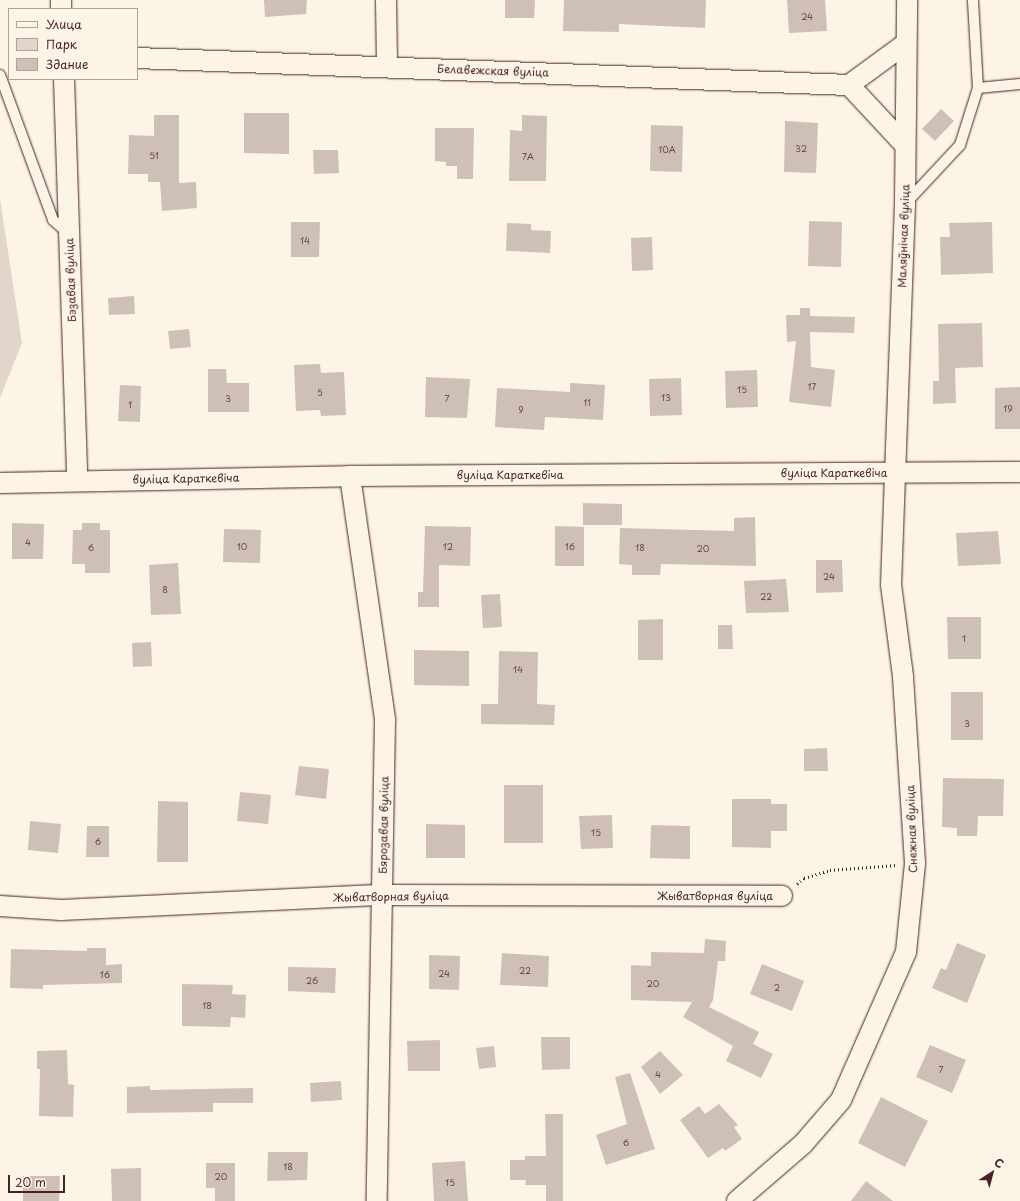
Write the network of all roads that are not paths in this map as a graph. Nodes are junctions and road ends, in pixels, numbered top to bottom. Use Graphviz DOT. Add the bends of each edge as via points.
graph roads {
  1 [pos="386,0"];
  2 [pos="907,0"];
  3 [pos="973,0"];
  4 [pos="905,44"];
  5 [pos="138,58"];
  6 [pos="387,66"];
  7 [pos="0,75"];
  8 [pos="64,80"];
  9 [pos="1020,84"];
  10 [pos="850,85"];
  11 [pos="978,88"];
  12 [pos="905,146"];
  13 [pos="905,204"];
  14 [pos="69,234"];
  15 [pos="896,472"];
  16 [pos="1020,472"];
  17 [pos="350,476"];
  18 [pos="77,481"];
  19 [pos="0,483"];
  20 [pos="383,895"];
  21 [pos="782,896"];
  22 [pos="0,906"];
  23 [pos="377,1201"];
  24 [pos="737,1201"];
  1 -- 6 [label="street"];
  2 -- 4 [label="street, Маляўнічая вуліца"];
  3 -- 11 [label="lane"];
  4 -- 10 [label="street"];
  4 -- 12 [label="street, Маляўнічая вуліца"];
  5 -- 6 [label="street, Белавежская вуліца"];
  6 -- 10 [label="street, Белавежская вуліца"];
  7 -- 14 [label="lane" via="53,220"];
  8 -- 14 [label="street, Бэзавая вуліца"];
  9 -- 11 [label="lane"];
  10 -- 12 [label="street"];
  11 -- 13 [label="lane" via="960,145"];
  12 -- 13 [label="street, Маляўнічая вуліца"];
  13 -- 15 [label="street, Маляўнічая вуліца"];
  14 -- 18 [label="street, Бэзавая вуліца"];
  15 -- 16 [label="street, вуліца Караткевіча"];
  15 -- 17 [label="street, вуліца Караткевіча"];
  15 -- 24 [label="street, Снежная вуліца" via="891,585 903,676 915,864 906,952 841,1100 804,1144"];
  17 -- 18 [label="street, вуліца Караткевіча"];
  17 -- 20 [label="street, Бярозавая вуліца" via="385,720"];
  18 -- 19 [label="street, вуліца Караткевіча"];
  20 -- 21 [label="street, Жыватворная вуліца"];
  20 -- 22 [label="street, Жыватворная вуліца" via="61,910"];
  20 -- 23 [label="street, Бярозавая вуліца"];
}
